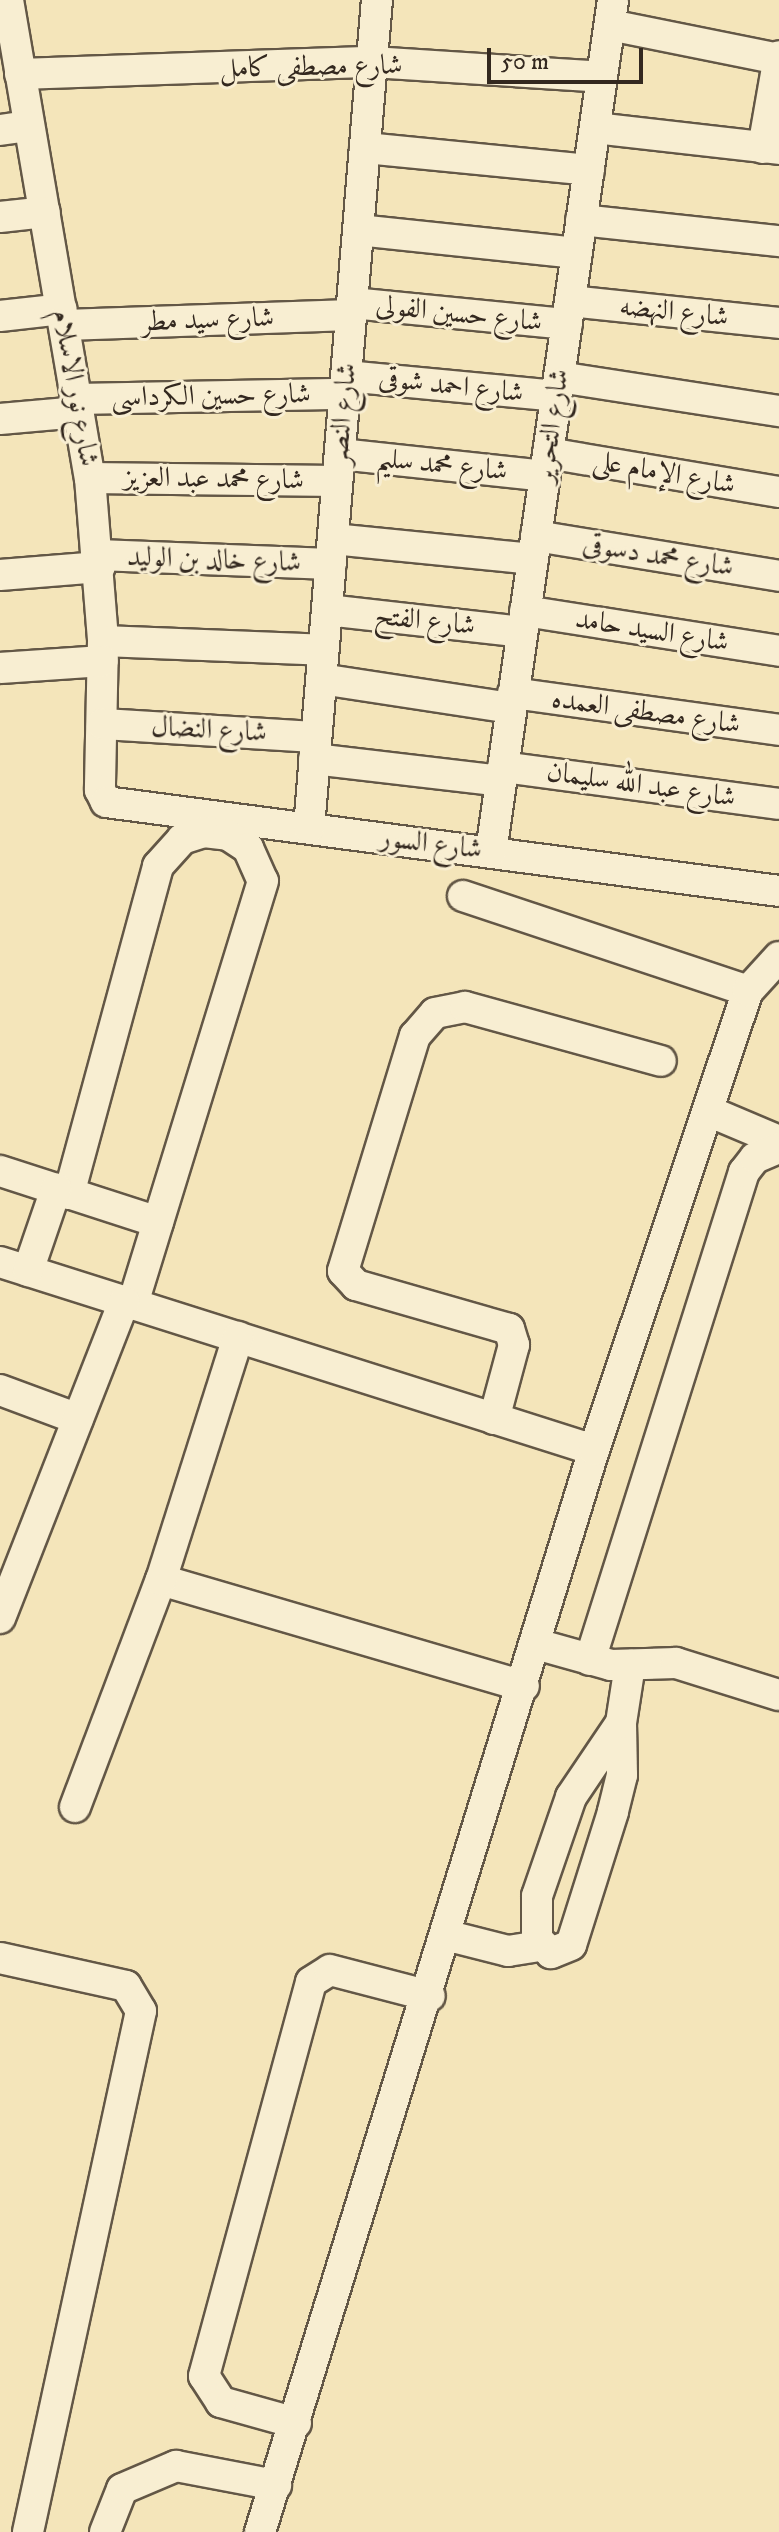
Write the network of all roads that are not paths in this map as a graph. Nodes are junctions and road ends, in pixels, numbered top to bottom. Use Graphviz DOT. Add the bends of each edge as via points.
graph roads {
  1 [pos="377,0"];
  2 [pos="612,13"];
  3 [pos="7,16"];
  4 [pos="779,57"];
  5 [pos="372,62"];
  6 [pos="20,74"];
  7 [pos="602,77"];
  8 [pos="15,128"];
  9 [pos="595,128"];
  10 [pos="365,148"];
  11 [pos="771,148"];
  12 [pos="589,170"];
  13 [pos="45,212"];
  14 [pos="0,217"];
  15 [pos="581,220"];
  16 [pos="358,230"];
  17 [pos="779,241"];
  18 [pos="577,253"];
  19 [pos="352,309"];
  20 [pos="568,313"];
  21 [pos="0,316"];
  22 [pos="63,317"];
  23 [pos="779,323"];
  24 [pos="345,385"];
  25 [pos="558,387"];
  26 [pos="78,406"];
  27 [pos="779,411"];
  28 [pos="0,419"];
  29 [pos="546,465"];
  30 [pos="338,468"];
  31 [pos="90,478"];
  32 [pos="779,492"];
  33 [pos="534,548"];
  34 [pos="332,551"];
  35 [pos="99,561"];
  36 [pos="0,575"];
  37 [pos="779,576"];
  38 [pos="327,610"];
  39 [pos="524,622"];
  40 [pos="103,651"];
  41 [pos="779,651"];
  42 [pos="322,664"];
  43 [pos="0,668"];
  44 [pos="512,701"];
  45 [pos="102,724"];
  46 [pos="779,730"];
  47 [pos="315,748"];
  48 [pos="502,774"];
  49 [pos="101,780"];
  50 [pos="779,804"];
  51 [pos="309,828"];
  52 [pos="491,852"];
  53 [pos="779,891"];
  54 [pos="463,896"];
  55 [pos="779,957"];
  56 [pos="748,991"];
  57 [pos="661,1061"];
  58 [pos="708,1111"];
  59 [pos="779,1141"];
  60 [pos="779,1148"];
  61 [pos="0,1171"];
  62 [pos="63,1191"];
  63 [pos="158,1222"];
  64 [pos="14,1266"];
  65 [pos="128,1303"];
  66 [pos="238,1337"];
  67 [pos="0,1390"];
  68 [pos="78,1419"];
  69 [pos="494,1419"];
  70 [pos="594,1450"];
  71 [pos="161,1580"];
  72 [pos="0,1618"];
  73 [pos="536,1644"];
  74 [pos="590,1660"];
  75 [pos="630,1665"];
  76 [pos="524,1686"];
  77 [pos="779,1695"];
  78 [pos="621,1723"];
  79 [pos="75,1807"];
  80 [pos="449,1936"];
  81 [pos="540,1946"];
  82 [pos="0,1958"];
  83 [pos="430,1996"];
  84 [pos="296,2423"];
  85 [pos="276,2485"];
  86 [pos="28,2532"];
  87 [pos="105,2532"];
  88 [pos="260,2532"];
  1 -- 5 [label="street, شارع النصر"];
  2 -- 4 [label="street"];
  2 -- 7 [label="street, شارع التحرير"];
  3 -- 6 [label="street, شارع نور الاسلام"];
  4 -- 11 [label="street"];
  5 -- 6 [label="street, شارع مصطفى كامل"];
  5 -- 7 [label="street, شارع مصطفى كامل"];
  5 -- 10 [label="street, شارع النصر"];
  6 -- 8 [label="street, شارع نور الاسلام"];
  7 -- 9 [label="street, شارع التحرير"];
  8 -- 13 [label="street, شارع نور الاسلام"];
  9 -- 11 [label="street"];
  9 -- 12 [label="street, شارع التحرير"];
  10 -- 12 [label="street"];
  10 -- 16 [label="street, شارع النصر"];
  12 -- 15 [label="street, شارع التحرير"];
  13 -- 14 [label="street"];
  13 -- 22 [label="street, شارع نور الاسلام"];
  15 -- 17 [label="street"];
  15 -- 18 [label="street, شارع التحرير"];
  16 -- 18 [label="street"];
  16 -- 19 [label="street, شارع النصر"];
  18 -- 20 [label="street, شارع التحرير"];
  19 -- 20 [label="street, شارع حسين الفولى"];
  19 -- 22 [label="street, شارع سيد مطر"];
  19 -- 24 [label="street, شارع النصر"];
  20 -- 23 [label="street, شارع النهضه"];
  20 -- 25 [label="street, شارع التحرير"];
  21 -- 22 [label="street, شارع سيد مطر"];
  22 -- 26 [label="street, شارع نور الاسلام"];
  24 -- 25 [label="street, شارع احمد شوقى"];
  24 -- 26 [label="street, شارع حسين الكرداسى"];
  24 -- 30 [label="street, شارع النصر"];
  25 -- 27 [label="street, شارع احمد شوقى"];
  25 -- 29 [label="street, شارع التحرير"];
  26 -- 28 [label="street, شارع حسين الكرداسى"];
  26 -- 31 [label="street, شارع نور الاسلام"];
  29 -- 30 [label="street, شارع محمد سليم"];
  29 -- 32 [label="street, شارع الإمام على"];
  29 -- 33 [label="street, شارع التحرير"];
  30 -- 31 [label="street, شارع محمد عبد العزيز"];
  30 -- 34 [label="street, شارع النصر"];
  31 -- 35 [label="street, شارع نور الاسلام"];
  33 -- 34 [label="street, شارع محمد دسوقى"];
  33 -- 37 [label="street, شارع محمد دسوقى"];
  33 -- 39 [label="street, شارع التحرير"];
  34 -- 35 [label="street, شارع خالد بن الوليد"];
  34 -- 38 [label="street, شارع النصر"];
  35 -- 36 [label="street, شارع خالد بن الوليد"];
  35 -- 40 [label="street, شارع نور الاسلام"];
  38 -- 39 [label="street, شارع الفتح"];
  38 -- 42 [label="street, شارع النصر"];
  39 -- 41 [label="street, شارع السيد حامد"];
  39 -- 44 [label="street, شارع التحرير"];
  40 -- 42 [label="street, شارع مصطفى العمده"];
  40 -- 43 [label="street, شارع مصطفى العمده"];
  40 -- 45 [label="street, شارع نور الاسلام"];
  42 -- 44 [label="street, شارع مصطفى العمده"];
  42 -- 47 [label="street, شارع النصر"];
  44 -- 46 [label="street, شارع مصطفى العمده"];
  44 -- 48 [label="street, شارع التحرير"];
  45 -- 47 [label="street, شارع النضال"];
  45 -- 49 [label="street, شارع نور الاسلام"];
  47 -- 48 [label="street, شارع النضال"];
  47 -- 51 [label="street, شارع النصر"];
  48 -- 50 [label="street, شارع عبد الله سليمان"];
  48 -- 52 [label="street, شارع التحرير"];
  49 -- 51 [label="street, شارع السور" via="103,798 112,805"];
  51 -- 52 [label="street, شارع السور"];
  52 -- 53 [label="street, شارع السور"];
  54 -- 56 [label="street"];
  55 -- 56 [label="street"];
  56 -- 58 [label="street"];
  57 -- 69 [label="street" via="465,1007 435,1013 415,1036 343,1271 356,1285 509,1329 514,1345"];
  58 -- 59 [label="street"];
  58 -- 70 [label="street"];
  60 -- 74 [label="street" via="755,1158 744,1172"];
  61 -- 62 [label="street"];
  62 -- 63 [label="street"];
  62 -- 63 [label="street" via="158,866 172,846 192,834 228,835 248,848 263,881"];
  62 -- 64 [label="street"];
  63 -- 65 [label="street"];
  64 -- 65 [label="street"];
  65 -- 66 [label="street"];
  65 -- 68 [label="street"];
  66 -- 69 [label="street"];
  66 -- 71 [label="street"];
  67 -- 68 [label="street"];
  68 -- 72 [label="street"];
  69 -- 70 [label="street"];
  70 -- 73 [label="street"];
  71 -- 76 [label="street"];
  71 -- 79 [label="street"];
  73 -- 74 [label="street"];
  73 -- 76 [label="street"];
  74 -- 75 [label="street"];
  75 -- 77 [label="street" via="676,1663"];
  75 -- 78 [label="street"];
  76 -- 80 [label="street"];
  78 -- 81 [label="street" via="571,1797 537,1896"];
  78 -- 81 [label="street" via="619,1794 571,1945 551,1953"];
  80 -- 81 [label="street" via="508,1951"];
  80 -- 83 [label="street"];
  82 -- 86 [label="street" via="126,1986 141,2011"];
  83 -- 84 [label="street"];
  83 -- 84 [label="street" via="330,1970 311,1982 204,2376 221,2402"];
  84 -- 85 [label="street"];
  85 -- 87 [label="street" via="176,2466 122,2489"];
  85 -- 88 [label="street"];
}
